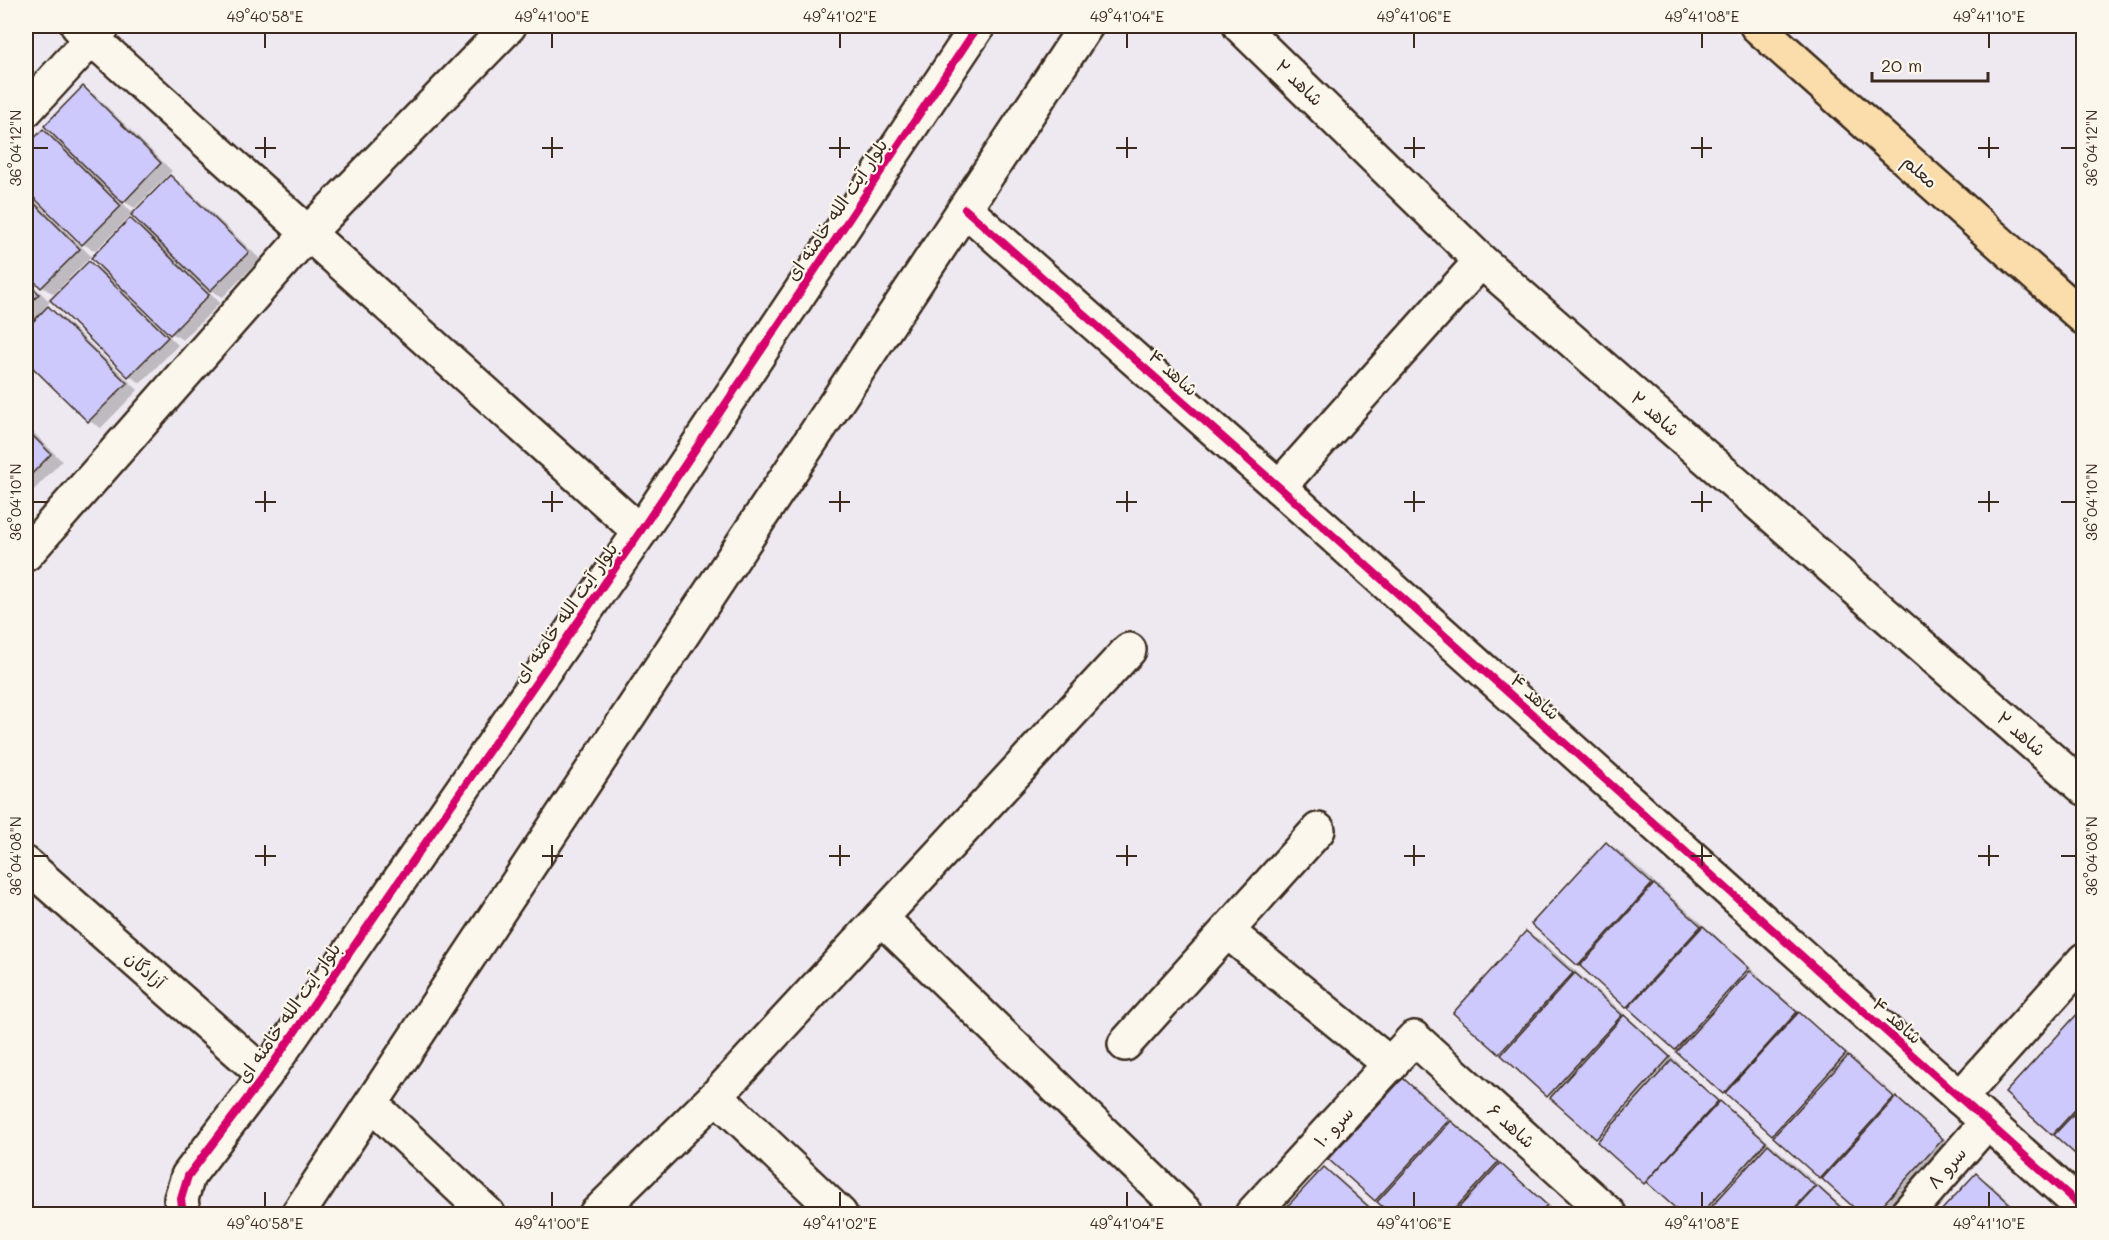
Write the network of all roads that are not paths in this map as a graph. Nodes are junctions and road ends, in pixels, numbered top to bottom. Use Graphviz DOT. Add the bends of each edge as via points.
graph roads {
  1 [pos="508,26"];
  2 [pos="978,26"];
  3 [pos="1086,26"];
  4 [pos="1240,26"];
  5 [pos="1757,26"];
  6 [pos="91,30"];
  7 [pos="26,110"];
  8 [pos="965,209"];
  9 [pos="308,233"];
  10 [pos="1481,261"];
  11 [pos="2084,318"];
  12 [pos="1279,487"];
  13 [pos="640,532"];
  14 [pos="26,554"];
  15 [pos="1129,650"];
  16 [pos="2084,788"];
  17 [pos="1318,830"];
  18 [pos="26,864"];
  19 [pos="881,918"];
  20 [pos="1228,932"];
  21 [pos="2084,960"];
  22 [pos="1414,1038"];
  23 [pos="1125,1044"];
  24 [pos="1392,1065"];
  25 [pos="265,1075"];
  26 [pos="716,1096"];
  27 [pos="1960,1098"];
  28 [pos="372,1105"];
  29 [pos="1987,1122"];
  30 [pos="2084,1209"];
  31 [pos="183,1215"];
  32 [pos="298,1215"];
  33 [pos="488,1215"];
  34 [pos="596,1215"];
  35 [pos="840,1215"];
  36 [pos="1187,1215"];
  37 [pos="1252,1215"];
  38 [pos="1609,1215"];
  39 [pos="1907,1215"];
  1 -- 9 [label="street"];
  2 -- 13 [label="street, بلوار آیت الله خامنه ای"];
  3 -- 8 [label="street"];
  4 -- 10 [label="street, شاهد ۲"];
  5 -- 11 [label="main road, معلم"];
  6 -- 7 [label="street"];
  6 -- 9 [label="street"];
  8 -- 12 [label="street, شاهد ۴"];
  8 -- 28 [label="street"];
  9 -- 13 [label="street"];
  9 -- 14 [label="street"];
  10 -- 12 [label="street"];
  10 -- 16 [label="street, شاهد ۲"];
  12 -- 27 [label="street, شاهد ۴"];
  13 -- 25 [label="street, بلوار آیت الله خامنه ای"];
  15 -- 19 [label="street"];
  17 -- 20 [label="street"];
  18 -- 25 [label="street, آزادگان"];
  19 -- 26 [label="street"];
  19 -- 36 [label="street"];
  20 -- 23 [label="street"];
  20 -- 24 [label="street"];
  21 -- 27 [label="street"];
  22 -- 24 [label="street, سرو ۱۰"];
  22 -- 38 [label="street, شاهد ۶"];
  24 -- 37 [label="street, سرو ۱۰"];
  25 -- 31 [label="street, بلوار آیت الله خامنه ای" via="188,1176 181,1199"];
  26 -- 34 [label="street"];
  26 -- 35 [label="street"];
  27 -- 29 [label="street, شاهد ۴"];
  28 -- 32 [label="street"];
  28 -- 33 [label="street"];
  29 -- 30 [label="street, شاهد ۴"];
  29 -- 39 [label="street, سرو ۸"];
}
